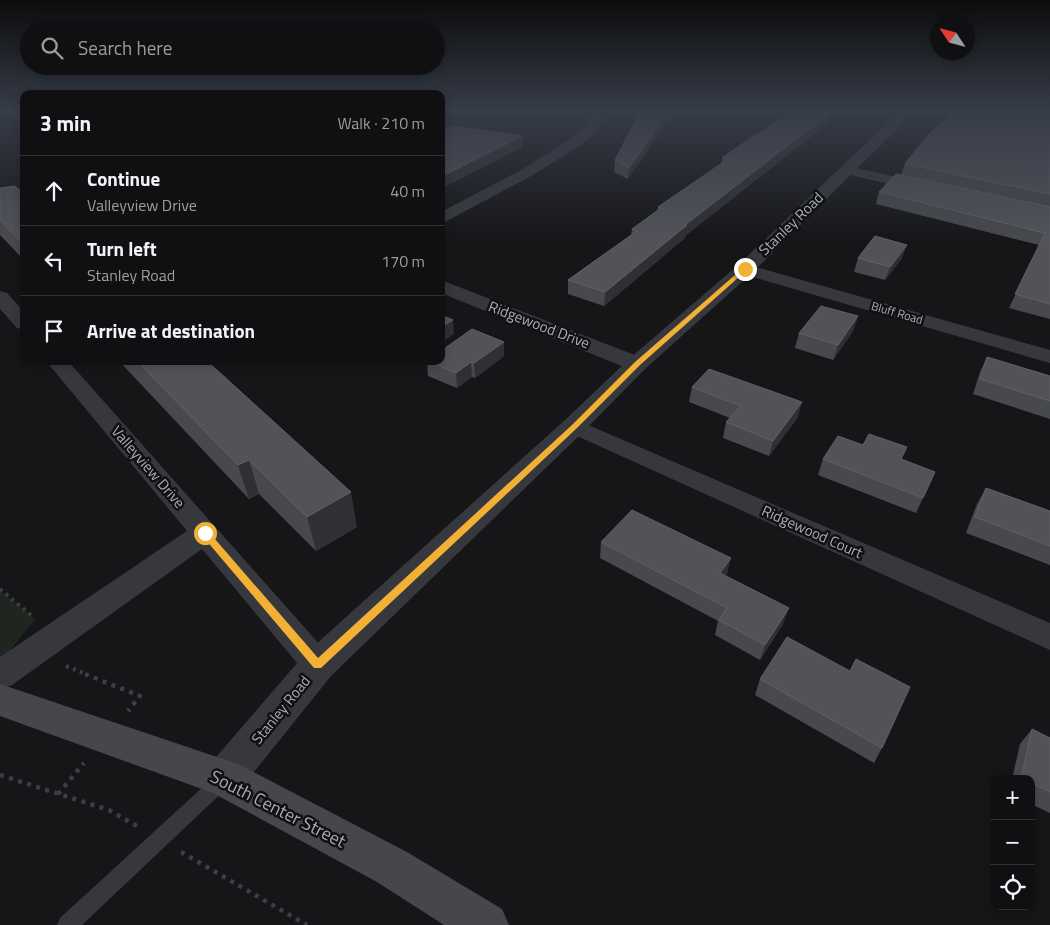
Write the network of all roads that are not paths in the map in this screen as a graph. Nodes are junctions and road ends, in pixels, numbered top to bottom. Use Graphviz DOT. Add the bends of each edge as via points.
graph roads {
  1 [pos="559,153"];
  2 [pos="862,153"];
  3 [pos="847,170"];
  4 [pos="934,189"];
  5 [pos="445,218"];
  6 [pos="745,269"];
  7 [pos="445,288"];
  8 [pos="0,297"];
  9 [pos="20,320"];
  10 [pos="1050,357"];
  11 [pos="637,364"];
  12 [pos="59,365"];
  13 [pos="574,426"];
  14 [pos="205,533"];
  15 [pos="1050,637"];
  16 [pos="318,665"];
  17 [pos="0,675"];
  18 [pos="0,700"];
  19 [pos="224,778"];
  20 [pos="67,925"];
  21 [pos="486,925"];
  1 -- 5 [label="street"];
  2 -- 3 [label="street, Stanley Road"];
  3 -- 4 [label="street"];
  3 -- 6 [label="street, Stanley Road"];
  6 -- 10 [label="street, Bluff Road"];
  6 -- 11 [label="street, Stanley Road"];
  7 -- 11 [label="street, Ridgewood Drive"];
  8 -- 9 [label="street"];
  11 -- 13 [label="street, Stanley Road"];
  12 -- 14 [label="street, Valleyview Drive"];
  13 -- 15 [label="street, Ridgewood Court"];
  13 -- 16 [label="street, Stanley Road"];
  14 -- 16 [label="street, Valleyview Drive"];
  14 -- 17 [label="street"];
  16 -- 19 [label="street, Stanley Road"];
  18 -- 19 [label="main road, South Center Street"];
  19 -- 20 [label="lane"];
  19 -- 21 [label="main road, South Center Street" via="392,867"];
}
